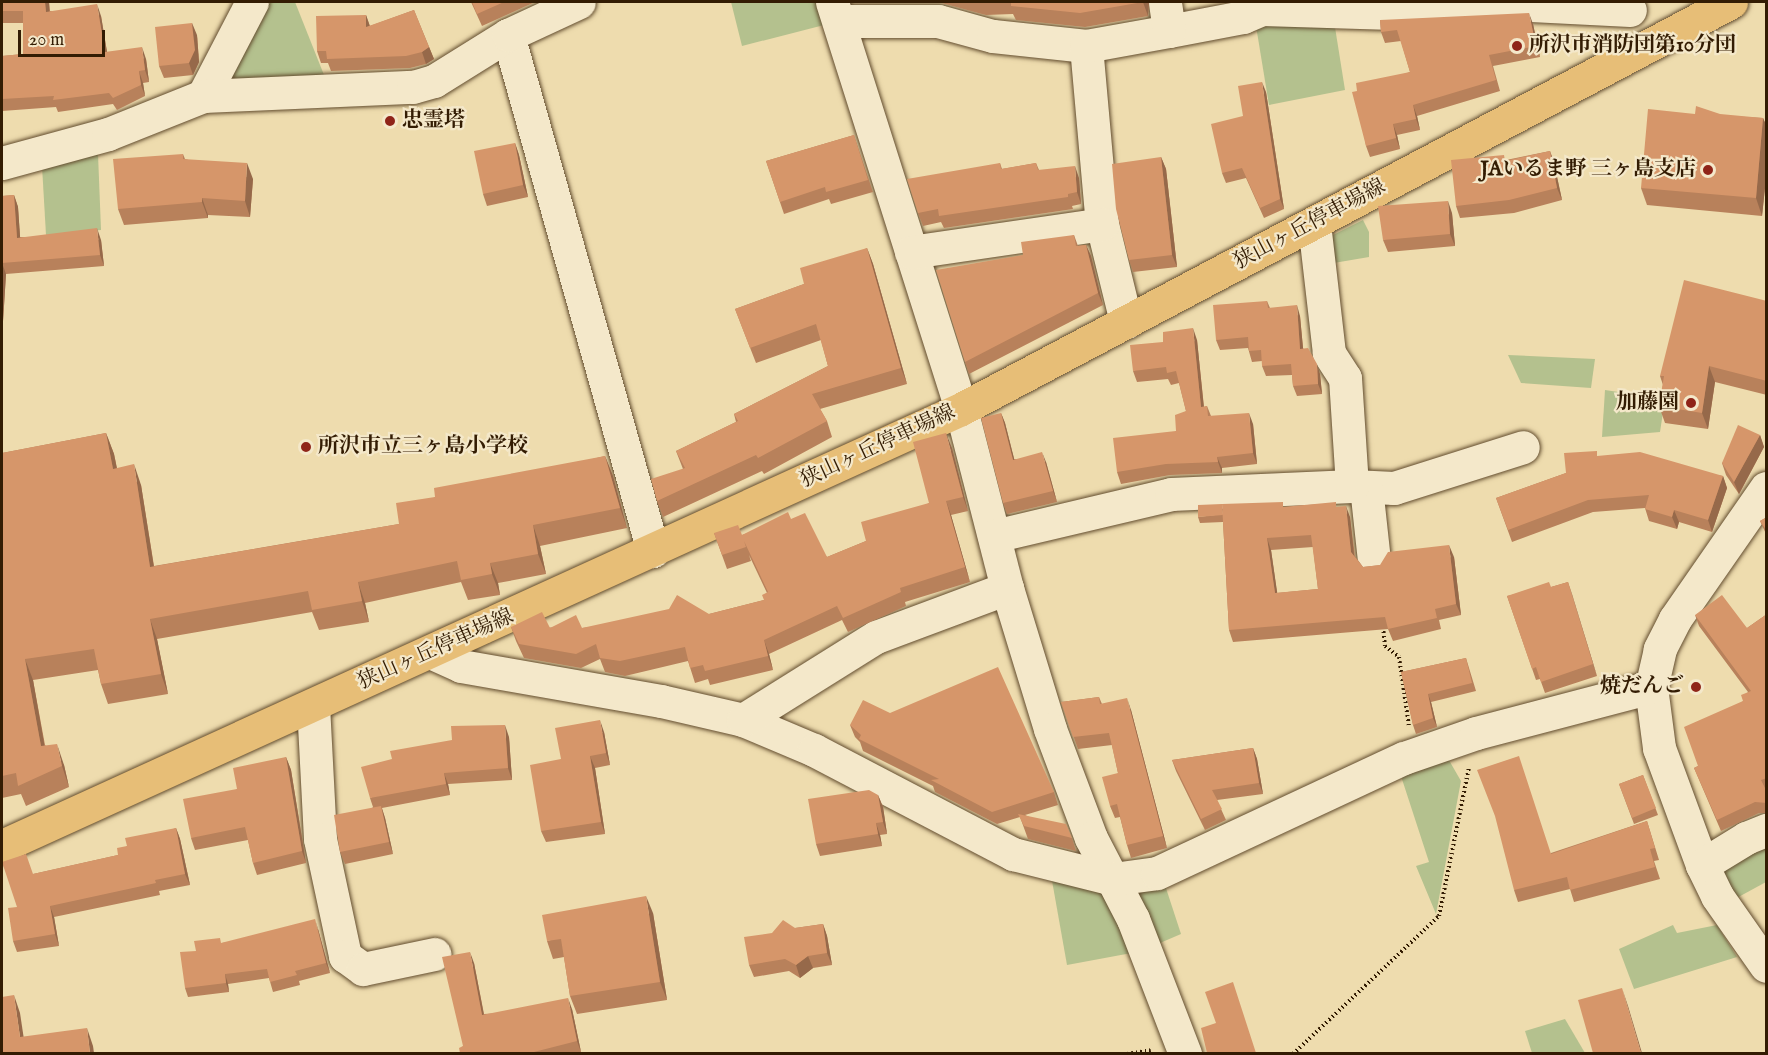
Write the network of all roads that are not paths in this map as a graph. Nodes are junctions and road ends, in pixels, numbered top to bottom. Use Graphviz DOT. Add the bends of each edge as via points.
graph roads {
  1 [pos="252,2"];
  2 [pos="579,2"];
  3 [pos="1731,2"];
  4 [pos="1630,6"];
  5 [pos="835,11"];
  6 [pos="1167,16"];
  7 [pos="508,35"];
  8 [pos="1086,46"];
  9 [pos="1632,56"];
  10 [pos="203,96"];
  11 [pos="2,163"];
  12 [pos="1314,223"];
  13 [pos="1102,224"];
  14 [pos="911,252"];
  15 [pos="1126,322"];
  16 [pos="961,409"];
  17 [pos="1523,447"];
  18 [pos="1359,486"];
  19 [pos="1767,488"];
  20 [pos="994,536"];
  21 [pos="653,551"];
  22 [pos="1374,561"];
  23 [pos="1007,588"];
  24 [pos="430,652"];
  25 [pos="1651,687"];
  26 [pos="313,705"];
  27 [pos="742,720"];
  28 [pos="1767,830"];
  29 [pos="2,846"];
  30 [pos="1702,865"];
  31 [pos="1113,879"];
  32 [pos="434,954"];
  33 [pos="1767,966"];
  34 [pos="1185,1053"];
  1 -- 10 [label="street"];
  2 -- 7 [label="street"];
  3 -- 9 [label="main road, 狭山ヶ丘停車場線"];
  4 -- 6 [label="street" via="1531,4 1394,13 1262,9 1243,17"];
  4 -- 9 [label="street"];
  5 -- 8 [label="street" via="938,21 993,36"];
  5 -- 14 [label="street"];
  6 -- 8 [label="street"];
  7 -- 10 [label="street" via="434,81 413,87"];
  7 -- 21 [label="street"];
  8 -- 13 [label="street"];
  9 -- 12 [label="main road, 狭山ヶ丘停車場線"];
  10 -- 11 [label="street" via="108,134"];
  12 -- 15 [label="main road, 狭山ヶ丘停車場線"];
  12 -- 18 [label="street" via="1329,353 1345,378"];
  13 -- 14 [label="street"];
  13 -- 15 [label="street"];
  14 -- 16 [label="street"];
  15 -- 16 [label="main road, 狭山ヶ丘停車場線"];
  16 -- 20 [label="street"];
  16 -- 21 [label="main road, 狭山ヶ丘停車場線"];
  17 -- 18 [label="street" via="1394,488"];
  18 -- 20 [label="street" via="1171,494"];
  18 -- 22 [label="street"];
  19 -- 25 [label="street" via="1675,619 1660,649"];
  20 -- 23 [label="street"];
  21 -- 24 [label="main road, 狭山ヶ丘停車場線"];
  23 -- 27 [label="street" via="876,637"];
  23 -- 31 [label="street" via="1050,729 1091,838"];
  24 -- 26 [label="main road, 狭山ヶ丘停車場線"];
  24 -- 27 [label="street" via="461,666 662,700"];
  25 -- 30 [label="street" via="1659,748"];
  25 -- 31 [label="street" via="1413,754 1157,873"];
  26 -- 29 [label="main road, 狭山ヶ丘停車場線"];
  26 -- 32 [label="street" via="320,838 345,956 363,969"];
  27 -- 31 [label="street" via="814,750 1013,854"];
  28 -- 30 [label="street" via="1746,837"];
  30 -- 33 [label="street" via="1717,896"];
  31 -- 34 [label="street"];
}
